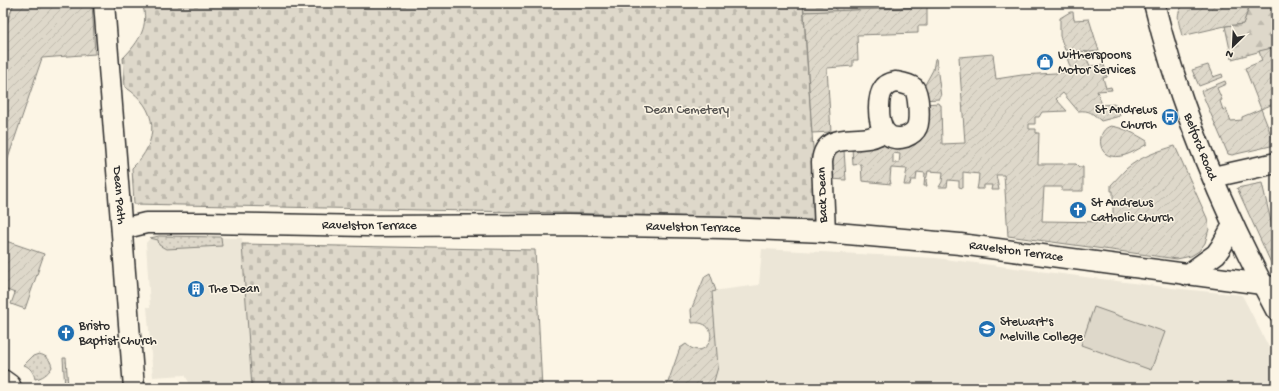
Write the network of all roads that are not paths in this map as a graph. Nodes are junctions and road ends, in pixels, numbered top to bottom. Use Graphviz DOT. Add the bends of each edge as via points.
graph roads {
  1 [pos="104,3"];
  2 [pos="1154,3"];
  3 [pos="883,131"];
  4 [pos="1276,163"];
  5 [pos="1222,175"];
  6 [pos="1233,225"];
  7 [pos="122,229"];
  8 [pos="825,232"];
  9 [pos="1187,275"];
  10 [pos="1269,287"];
  11 [pos="1276,310"];
  12 [pos="3,380"];
  13 [pos="11,388"];
  14 [pos="134,388"];
  1 -- 7 [label="street, Dean Path"];
  2 -- 5 [label="street, Belford Road" via="1173,76"];
  3 -- 8 [label="street, Back Dean" via="871,138 832,143 824,151 822,162"];
  4 -- 5 [label="street"];
  5 -- 6 [label="street, Belford Road"];
  6 -- 9 [label="street" via="1216,254"];
  6 -- 10 [label="street, Belford Road"];
  7 -- 8 [label="street, Ravelston Terrace" via="146,223 205,223 723,228"];
  7 -- 14 [label="street, Dean Path"];
  8 -- 9 [label="street, Ravelston Terrace" via="960,244"];
  9 -- 10 [label="street, Ravelston Terrace"];
  10 -- 11 [label="street, Belford Road"];
  12 -- 13 [label="street"];
}
